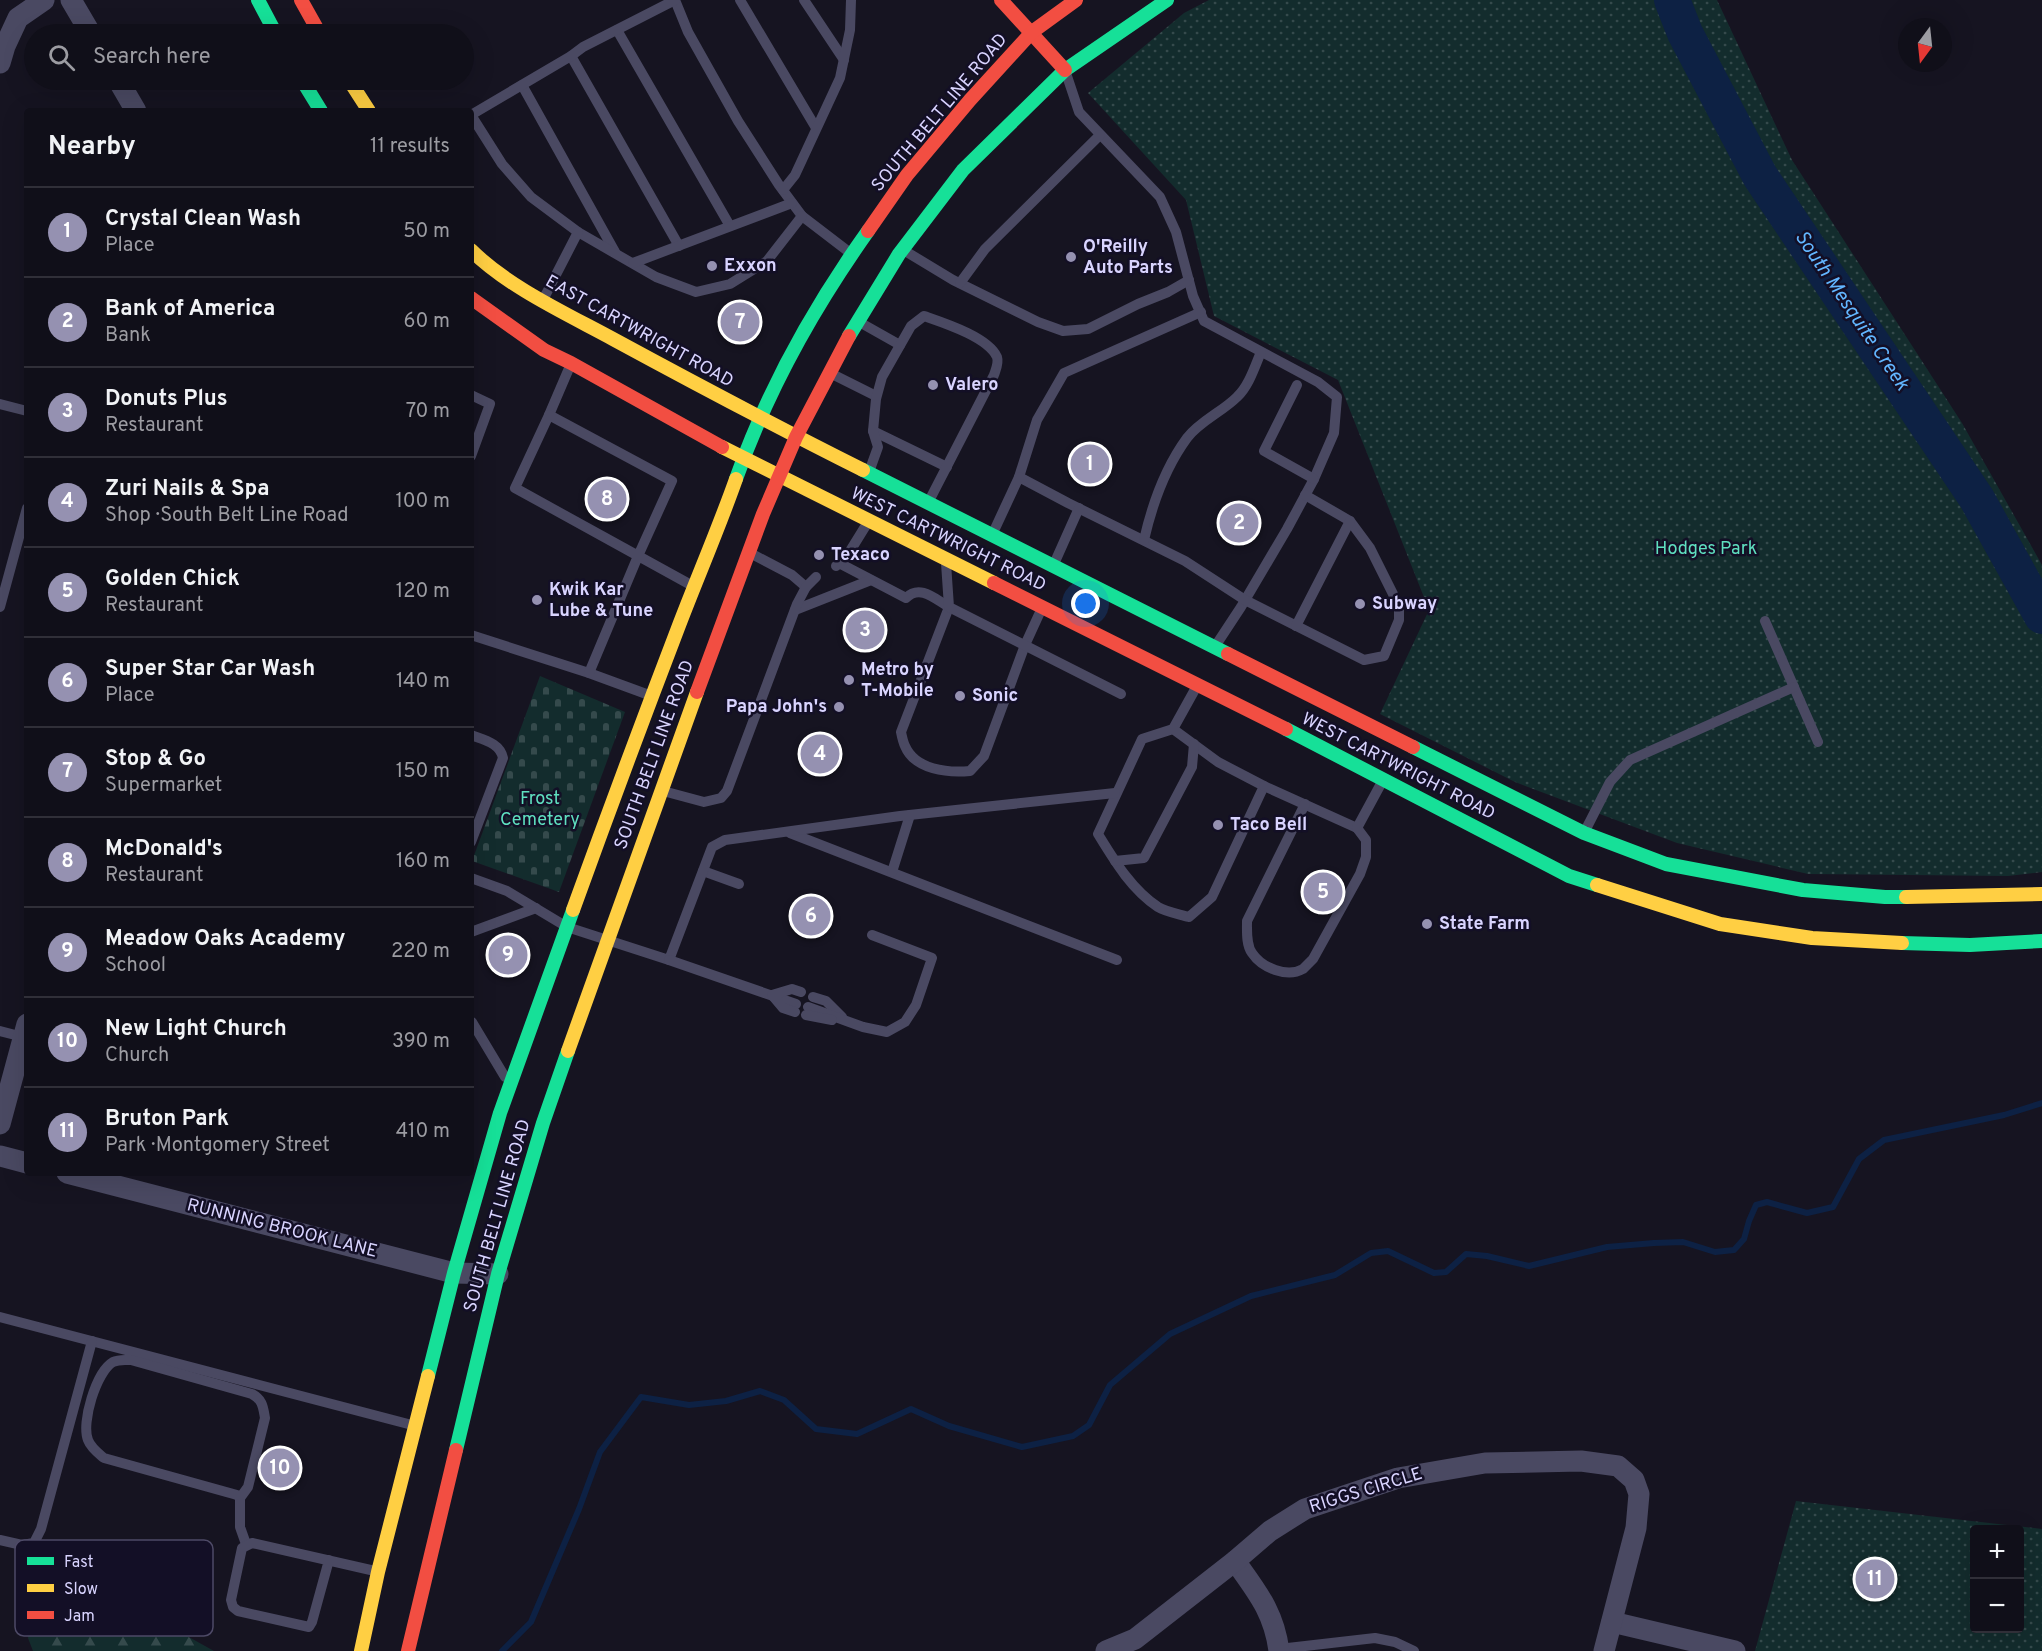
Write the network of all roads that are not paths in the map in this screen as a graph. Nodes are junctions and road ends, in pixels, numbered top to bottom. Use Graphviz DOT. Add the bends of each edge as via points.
graph roads {
  1 [pos="44,0"];
  2 [pos="71,0"];
  3 [pos="258,0"];
  4 [pos="301,0"];
  5 [pos="675,0"];
  6 [pos="740,0"];
  7 [pos="804,0"];
  8 [pos="851,0"];
  9 [pos="1001,0"];
  10 [pos="1076,0"];
  11 [pos="1167,0"];
  12 [pos="85,24"];
  13 [pos="271,24"];
  14 [pos="314,24"];
  15 [pos="617,30"];
  16 [pos="1032,32"];
  17 [pos="571,56"];
  18 [pos="844,60"];
  19 [pos="0,63"];
  20 [pos="1065,70"];
  21 [pos="522,85"];
  22 [pos="124,90"];
  23 [pos="308,90"];
  24 [pos="355,90"];
  25 [pos="134,108"];
  26 [pos="319,108"];
  27 [pos="367,108"];
  28 [pos="474,113"];
  29 [pos="474,120"];
  30 [pos="816,128"];
  31 [pos="1100,135"];
  32 [pos="783,190"];
  33 [pos="792,203"];
  34 [pos="802,216"];
  35 [pos="730,226"];
  36 [pos="578,232"];
  37 [pos="679,246"];
  38 [pos="902,250"];
  39 [pos="474,253"];
  40 [pos="616,254"];
  41 [pos="851,254"];
  42 [pos="633,263"];
  43 [pos="1189,280"];
  44 [pos="960,283"];
  45 [pos="474,300"];
  46 [pos="543,301"];
  47 [pos="1200,312"];
  48 [pos="858,321"];
  49 [pos="900,345"];
  50 [pos="1261,352"];
  51 [pos="571,363"];
  52 [pos="830,373"];
  53 [pos="1297,385"];
  54 [pos="474,396"];
  55 [pos="876,396"];
  56 [pos="0,404"];
  57 [pos="24,410"];
  58 [pos="549,415"];
  59 [pos="761,419"];
  60 [pos="873,430"];
  61 [pos="796,437"];
  62 [pos="474,448"];
  63 [pos="743,459"];
  64 [pos="947,467"];
  65 [pos="868,474"];
  66 [pos="778,477"];
  67 [pos="1019,477"];
  68 [pos="1314,479"];
  69 [pos="1305,495"];
  70 [pos="928,504"];
  71 [pos="1079,508"];
  72 [pos="24,519"];
  73 [pos="868,521"];
  74 [pos="1350,521"];
  75 [pos="992,536"];
  76 [pos="1144,540"];
  77 [pos="748,553"];
  78 [pos="638,556"];
  79 [pos="946,560"];
  80 [pos="1053,567"];
  81 [pos="816,577"];
  82 [pos="872,580"];
  83 [pos="694,587"];
  84 [pos="806,587"];
  85 [pos="1245,600"];
  86 [pos="0,607"];
  87 [pos="950,607"];
  88 [pos="1042,607"];
  89 [pos="795,610"];
  90 [pos="1765,621"];
  91 [pos="1296,626"];
  92 [pos="474,636"];
  93 [pos="1025,645"];
  94 [pos="1212,652"];
  95 [pos="589,673"];
  96 [pos="1200,680"];
  97 [pos="1794,687"];
  98 [pos="1121,694"];
  99 [pos="652,696"];
  100 [pos="666,702"];
  101 [pos="674,719"];
  102 [pos="1173,729"];
  103 [pos="474,736"];
  104 [pos="1818,742"];
  105 [pos="1194,744"];
  106 [pos="1383,780"];
  107 [pos="1264,786"];
  108 [pos="656,789"];
  109 [pos="1115,793"];
  110 [pos="1305,804"];
  111 [pos="910,815"];
  112 [pos="1357,828"];
  113 [pos="787,832"];
  114 [pos="474,834"];
  115 [pos="1582,838"];
  116 [pos="1115,861"];
  117 [pos="703,870"];
  118 [pos="892,872"];
  119 [pos="474,879"];
  120 [pos="739,884"];
  121 [pos="2042,894"];
  122 [pos="536,908"];
  123 [pos="567,927"];
  124 [pos="474,931"];
  125 [pos="872,935"];
  126 [pos="608,941"];
  127 [pos="2042,941"];
  128 [pos="669,960"];
  129 [pos="1117,960"];
  130 [pos="801,992"];
  131 [pos="772,995"];
  132 [pos="813,997"];
  133 [pos="847,1021"];
  134 [pos="474,1025"];
  135 [pos="0,1031"];
  136 [pos="24,1033"];
  137 [pos="24,1040"];
  138 [pos="510,1085"];
  139 [pos="0,1124"];
  140 [pos="0,1156"];
  141 [pos="24,1162"];
  142 [pos="79,1176"];
  143 [pos="454,1273"];
  144 [pos="498,1274"];
  145 [pos="0,1317"];
  146 [pos="92,1341"];
  147 [pos="415,1426"];
  148 [pos="240,1498"];
  149 [pos="0,1540"];
  150 [pos="36,1540"];
  151 [pos="15,1543"];
  152 [pos="246,1544"];
  153 [pos="329,1560"];
  154 [pos="1235,1561"];
  155 [pos="384,1573"];
  156 [pos="1612,1622"];
  157 [pos="1279,1650"];
  158 [pos="361,1651"];
  159 [pos="408,1651"];
  160 [pos="1106,1651"];
  161 [pos="1414,1651"];
  162 [pos="1604,1651"];
  163 [pos="1735,1651"];
  1 -- 19 [label="street" via="18,18"];
  2 -- 12 [label="street"];
  3 -- 13 [label="main road"];
  4 -- 14 [label="main road"];
  5 -- 15 [label="lane"];
  5 -- 32 [label="lane" via="687,32"];
  6 -- 30 [label="lane"];
  7 -- 18 [label="lane"];
  8 -- 18 [label="lane"];
  9 -- 16 [label="main road"];
  10 -- 16 [label="main road, SOUTH BELT LINE ROAD"];
  11 -- 20 [label="main road, SOUTH BELT LINE ROAD"];
  15 -- 17 [label="lane"];
  15 -- 35 [label="lane"];
  16 -- 20 [label="main road"];
  16 -- 41 [label="main road, SOUTH BELT LINE ROAD" via="907,175"];
  17 -- 21 [label="lane"];
  17 -- 37 [label="lane"];
  18 -- 30 [label="lane" via="840,78"];
  20 -- 31 [label="lane" via="1079,112"];
  20 -- 38 [label="main road, SOUTH BELT LINE ROAD" via="963,170"];
  21 -- 28 [label="lane"];
  21 -- 40 [label="lane"];
  22 -- 25 [label="street"];
  23 -- 26 [label="main road"];
  24 -- 27 [label="main road"];
  29 -- 36 [label="lane" via="502,164 531,197"];
  30 -- 32 [label="lane" via="795,175"];
  31 -- 43 [label="lane" via="1160,196 1176,232"];
  31 -- 44 [label="lane" via="985,249"];
  32 -- 33 [label="lane"];
  33 -- 34 [label="lane"];
  33 -- 35 [label="lane"];
  34 -- 41 [label="lane"];
  34 -- 42 [label="lane" via="767,261 730,284 696,292 656,277"];
  35 -- 37 [label="lane"];
  36 -- 40 [label="lane"];
  36 -- 46 [label="lane"];
  37 -- 42 [label="lane"];
  38 -- 44 [label="lane"];
  38 -- 48 [label="main road, SOUTH BELT LINE ROAD"];
  39 -- 46 [label="main road, EAST CARTWRIGHT ROAD"];
  40 -- 42 [label="lane"];
  41 -- 59 [label="main road, SOUTH BELT LINE ROAD" via="793,350"];
  43 -- 44 [label="lane" via="1088,329 1063,332"];
  43 -- 47 [label="lane"];
  45 -- 51 [label="main road" via="544,350"];
  46 -- 59 [label="main road, EAST CARTWRIGHT ROAD"];
  47 -- 50 [label="lane" via="1204,321"];
  47 -- 67 [label="lane" via="1064,373 1037,420"];
  48 -- 49 [label="lane"];
  48 -- 52 [label="main road, SOUTH BELT LINE ROAD"];
  49 -- 55 [label="lane"];
  49 -- 64 [label="lane" via="911,326 924,316 953,326 987,345 996,357 994,375"];
  50 -- 68 [label="lane" via="1318,382 1337,397 1334,433"];
  50 -- 76 [label="lane" via="1239,396 1187,438 1150,513"];
  51 -- 58 [label="lane"];
  51 -- 63 [label="main road"];
  52 -- 55 [label="lane"];
  52 -- 61 [label="main road, SOUTH BELT LINE ROAD"];
  53 -- 68 [label="lane" via="1264,451"];
  54 -- 62 [label="lane" via="490,404"];
  55 -- 60 [label="lane"];
  56 -- 57 [label="lane"];
  58 -- 78 [label="lane" via="516,488"];
  58 -- 78 [label="lane" via="672,482"];
  59 -- 61 [label="main road, EAST CARTWRIGHT ROAD"];
  59 -- 63 [label="main road, SOUTH BELT LINE ROAD"];
  60 -- 64 [label="lane"];
  60 -- 65 [label="lane" via="878,447"];
  61 -- 65 [label="main road, WEST CARTWRIGHT ROAD"];
  61 -- 66 [label="main road, SOUTH BELT LINE ROAD"];
  63 -- 66 [label="main road"];
  63 -- 83 [label="main road, SOUTH BELT LINE ROAD"];
  64 -- 70 [label="lane"];
  65 -- 70 [label="main road, WEST CARTWRIGHT ROAD"];
  66 -- 73 [label="main road, WEST CARTWRIGHT ROAD"];
  66 -- 77 [label="main road, SOUTH BELT LINE ROAD"];
  67 -- 71 [label="lane"];
  67 -- 75 [label="lane"];
  68 -- 69 [label="lane"];
  69 -- 74 [label="lane"];
  69 -- 85 [label="lane"];
  70 -- 75 [label="main road, WEST CARTWRIGHT ROAD"];
  71 -- 76 [label="lane"];
  71 -- 80 [label="lane"];
  72 -- 86 [label="lane"];
  73 -- 79 [label="main road, WEST CARTWRIGHT ROAD"];
  73 -- 82 [label="lane" via="838,565"];
  74 -- 91 [label="lane"];
  74 -- 91 [label="lane" via="1370,548 1399,606 1399,620 1384,656 1364,660"];
  75 -- 80 [label="main road, WEST CARTWRIGHT ROAD"];
  76 -- 85 [label="lane"];
  77 -- 84 [label="lane" via="792,575"];
  77 -- 108 [label="main road, SOUTH BELT LINE ROAD"];
  78 -- 83 [label="lane"];
  78 -- 95 [label="lane"];
  79 -- 87 [label="lane"];
  79 -- 88 [label="main road, WEST CARTWRIGHT ROAD"];
  80 -- 94 [label="main road, WEST CARTWRIGHT ROAD"];
  81 -- 84 [label="lane"];
  82 -- 87 [label="lane" via="906,598 921,591"];
  82 -- 89 [label="lane"];
  83 -- 99 [label="main road, SOUTH BELT LINE ROAD"];
  84 -- 89 [label="lane"];
  85 -- 91 [label="lane"];
  85 -- 94 [label="lane"];
  87 -- 93 [label="lane"];
  87 -- 93 [label="lane" via="901,732 905,748 920,763 952,772 970,771 984,756"];
  88 -- 93 [label="lane"];
  88 -- 96 [label="main road, WEST CARTWRIGHT ROAD"];
  89 -- 108 [label="lane" via="727,791 721,798 704,802"];
  90 -- 97 [label="lane"];
  92 -- 95 [label="lane"];
  93 -- 98 [label="lane"];
  94 -- 115 [label="main road, WEST CARTWRIGHT ROAD"];
  95 -- 99 [label="lane"];
  96 -- 102 [label="lane"];
  96 -- 106 [label="main road, WEST CARTWRIGHT ROAD"];
  97 -- 104 [label="lane"];
  97 -- 115 [label="lane" via="1630,760 1610,782"];
  99 -- 100 [label="main road"];
  99 -- 123 [label="main road, SOUTH BELT LINE ROAD"];
  101 -- 108 [label="main road"];
  102 -- 105 [label="lane"];
  102 -- 109 [label="lane" via="1142,739"];
  103 -- 114 [label="lane" via="502,750 503,758"];
  105 -- 107 [label="lane" via="1218,762"];
  105 -- 116 [label="lane" via="1192,767 1144,858"];
  106 -- 112 [label="lane"];
  106 -- 127 [label="main road, WEST CARTWRIGHT ROAD" via="1571,870 1720,924 1887,944"];
  107 -- 110 [label="lane"];
  107 -- 116 [label="lane" via="1212,897 1189,917 1159,908 1131,883"];
  108 -- 126 [label="main road, SOUTH BELT LINE ROAD" via="648,801 647,829"];
  109 -- 111 [label="lane"];
  109 -- 116 [label="lane" via="1098,834"];
  110 -- 112 [label="lane"];
  110 -- 112 [label="lane" via="1247,921 1252,953 1266,966 1283,973 1302,970 1313,959 1366,857 1366,840"];
  111 -- 113 [label="lane"];
  111 -- 118 [label="lane"];
  113 -- 117 [label="lane" via="726,840 712,847"];
  113 -- 118 [label="lane"];
  115 -- 121 [label="main road, WEST CARTWRIGHT ROAD" via="1666,864 1803,890 1884,897"];
  117 -- 120 [label="lane"];
  117 -- 128 [label="lane"];
  118 -- 129 [label="lane"];
  119 -- 122 [label="lane" via="507,891"];
  122 -- 123 [label="lane"];
  122 -- 124 [label="lane"];
  123 -- 126 [label="lane"];
  123 -- 138 [label="main road, SOUTH BELT LINE ROAD"];
  125 -- 133 [label="lane" via="932,958 916,1005 904,1022 887,1032"];
  126 -- 128 [label="lane"];
  126 -- 144 [label="main road, SOUTH BELT LINE ROAD" via="543,1124"];
  128 -- 131 [label="lane"];
  130 -- 131 [label="lane" via="792,989"];
  131 -- 133 [label="lane" via="783,1008 801,1009 816,1018"];
  132 -- 133 [label="lane" via="825,1001"];
  134 -- 138 [label="lane"];
  135 -- 136 [label="lane"];
  137 -- 139 [label="street"];
  138 -- 143 [label="main road, SOUTH BELT LINE ROAD" via="485,1146"];
  140 -- 141 [label="street"];
  142 -- 143 [label="street, RUNNING BROOK LANE"];
  143 -- 144 [label="street, RUNNING BROOK LANE"];
  143 -- 147 [label="main road, SOUTH BELT LINE ROAD"];
  144 -- 159 [label="main road, SOUTH BELT LINE ROAD" via="418,1582"];
  145 -- 146 [label="lane"];
  146 -- 147 [label="lane"];
  146 -- 150 [label="lane"];
  147 -- 155 [label="main road, SOUTH BELT LINE ROAD"];
  148 -- 148 [label="lane" via="104,1458 96,1452 88,1441 87,1422 96,1382 104,1370 113,1362 131,1360 260,1398 265,1418 248,1487"];
  148 -- 152 [label="lane" via="240,1527"];
  149 -- 151 [label="lane"];
  152 -- 153 [label="lane"];
  152 -- 153 [label="lane" via="233,1589 233,1607 309,1627"];
  153 -- 155 [label="lane"];
  154 -- 156 [label="street, RIGGS CIRCLE" via="1270,1531 1305,1509 1398,1478 1485,1462 1581,1461 1618,1466 1634,1480 1639,1504"];
  154 -- 157 [label="street" via="1265,1602"];
  154 -- 160 [label="street, RIGGS CIRCLE" via="1135,1639"];
  155 -- 158 [label="main road, SOUTH BELT LINE ROAD"];
  156 -- 162 [label="street, RIGGS CIRCLE"];
  156 -- 163 [label="street"];
  157 -- 161 [label="lane" via="1375,1638"];
}
